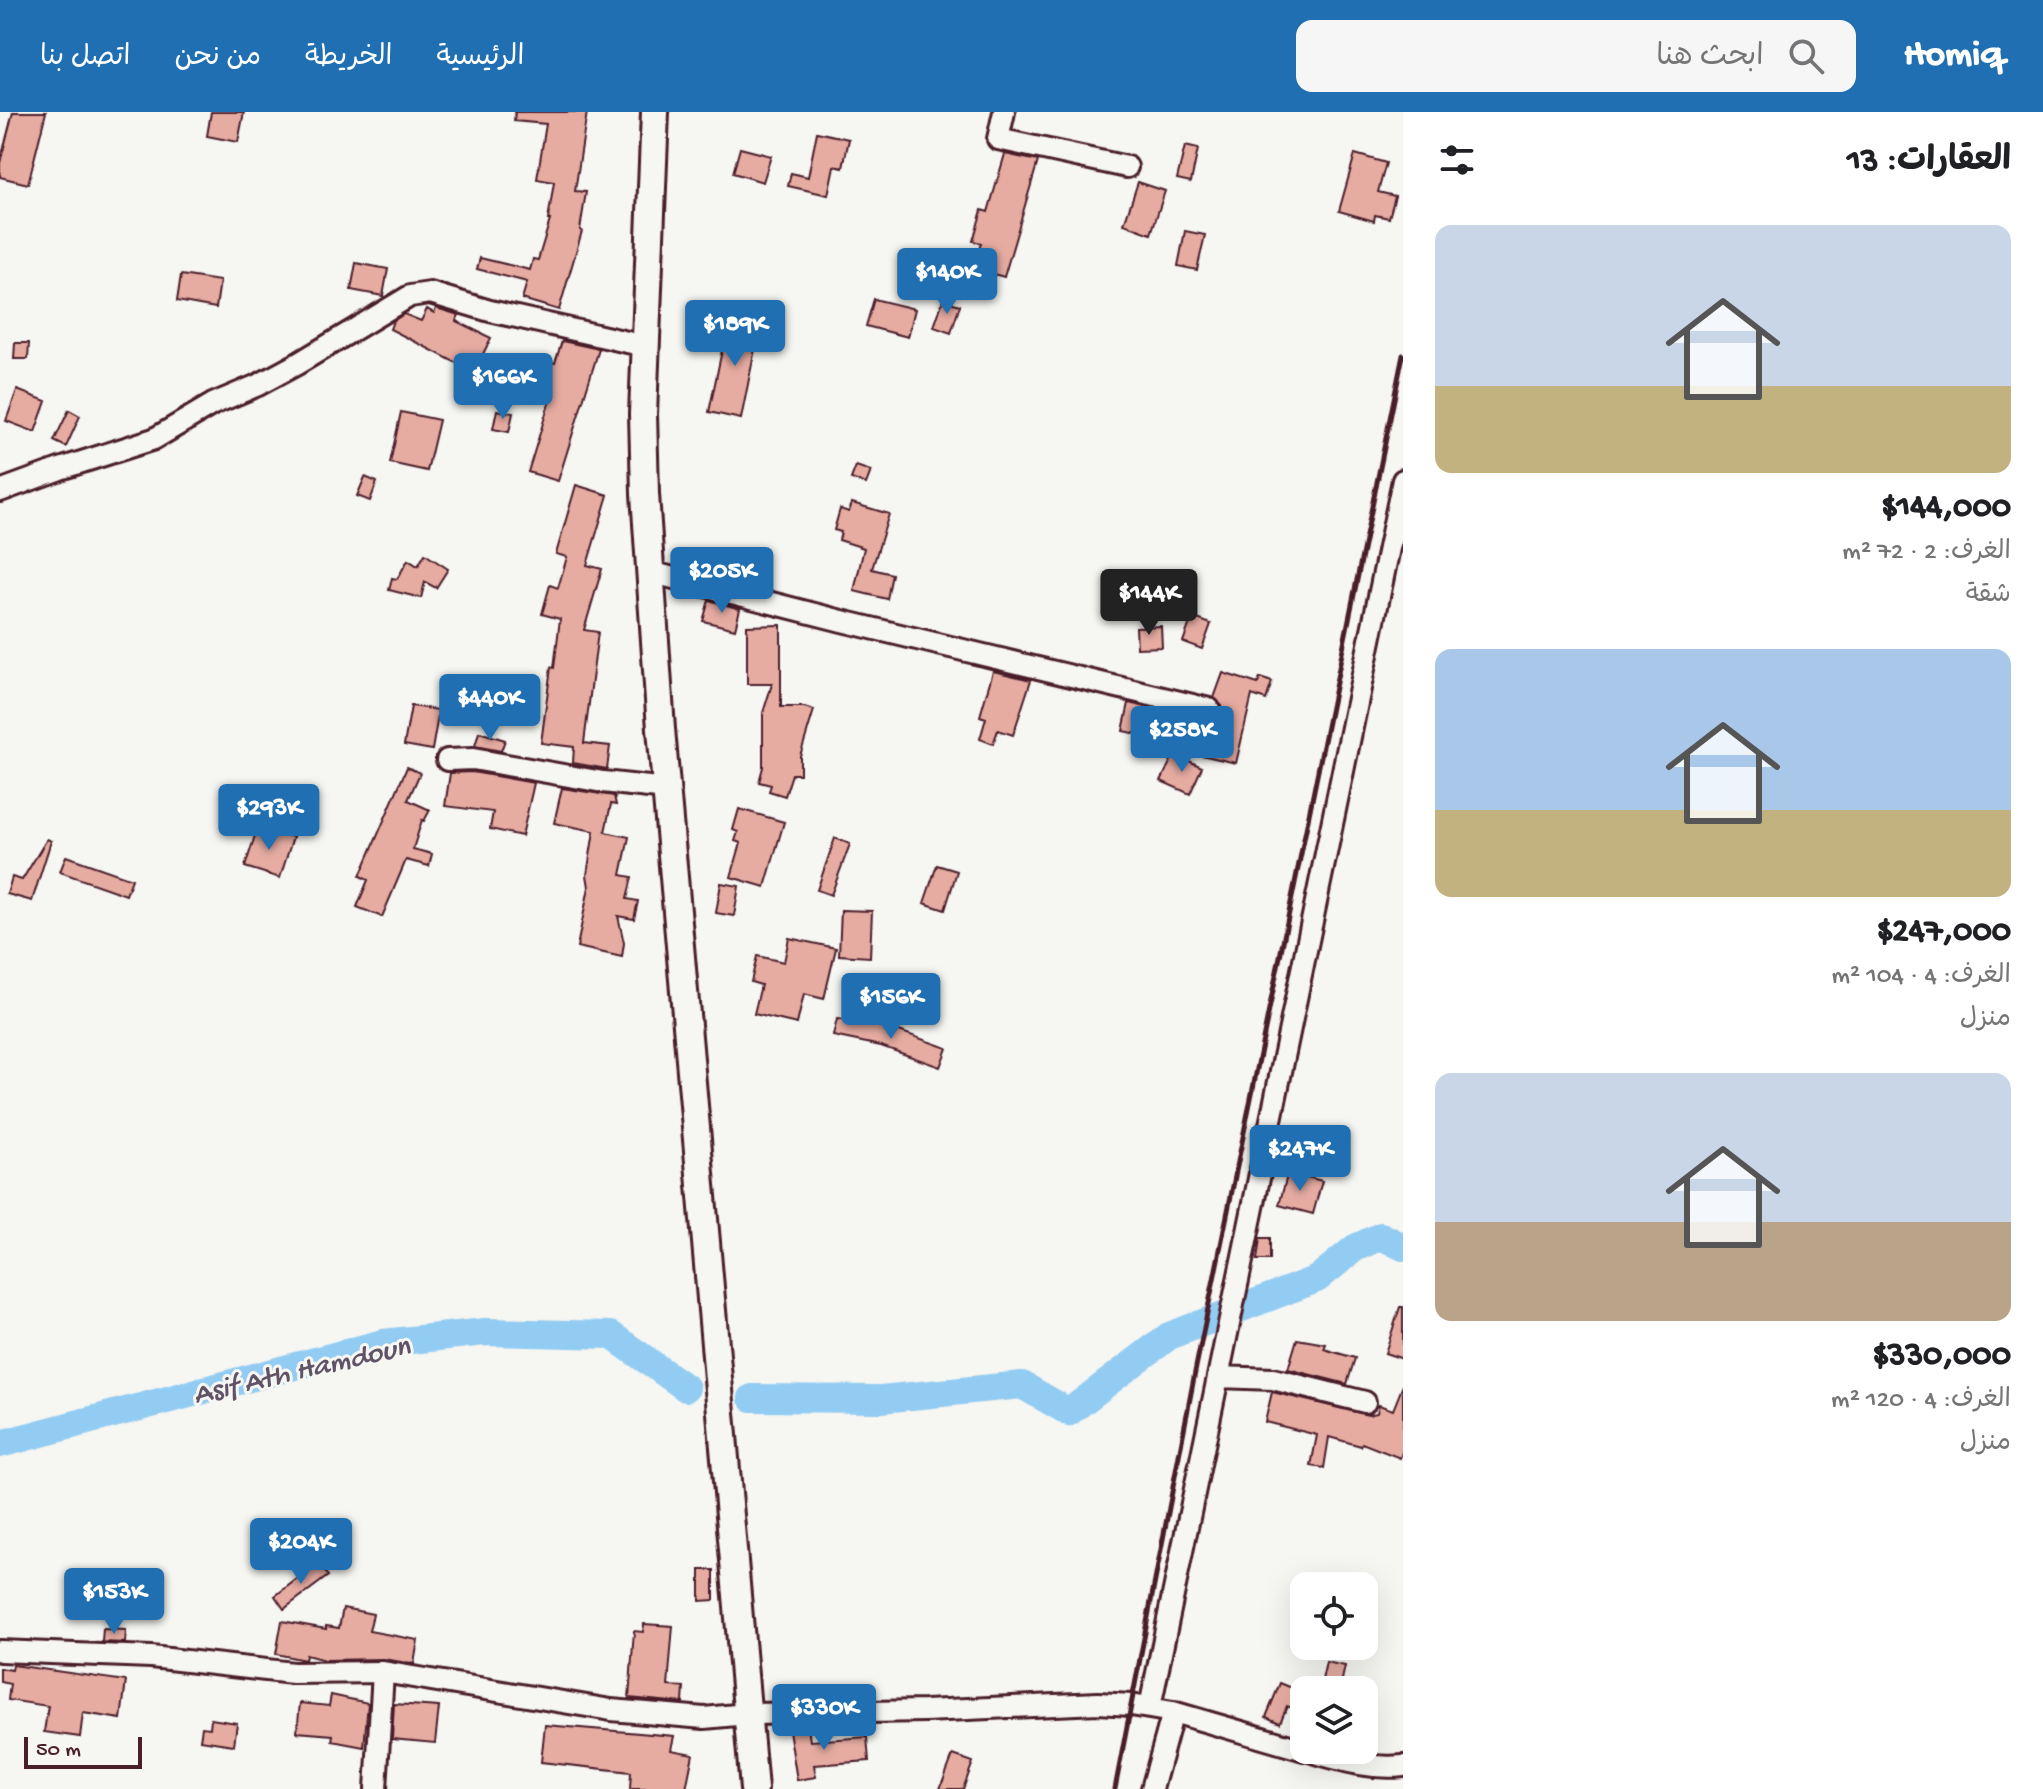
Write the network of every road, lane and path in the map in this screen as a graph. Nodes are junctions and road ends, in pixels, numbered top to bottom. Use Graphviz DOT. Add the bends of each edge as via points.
graph roads {
  1 [pos="655,112"];
  2 [pos="1004,112"];
  3 [pos="1127,167"];
  4 [pos="645,346"];
  5 [pos="1403,480"];
  6 [pos="0,491"];
  7 [pos="650,572"];
  8 [pos="1209,709"];
  9 [pos="447,760"];
  10 [pos="667,789"];
  11 [pos="1219,1377"];
  12 [pos="1365,1402"];
  13 [pos="0,1651"];
  14 [pos="383,1672"];
  15 [pos="1150,1707"];
  16 [pos="1173,1712"];
  17 [pos="747,1714"];
  18 [pos="1290,1746"];
  19 [pos="1360,1764"];
  20 [pos="1403,1766"];
  21 [pos="376,1789"];
  22 [pos="754,1789"];
  23 [pos="1152,1789"];
  1 -- 4 [label="main road"];
  2 -- 3 [label="street" via="998,139"];
  4 -- 6 [label="street" via="430,293 410,296 297,364 154,439"];
  4 -- 7 [label="main road"];
  5 -- 11 [label="street"];
  7 -- 8 [label="street"];
  7 -- 10 [label="main road"];
  9 -- 10 [label="street" via="473,759"];
  10 -- 17 [label="main road"];
  11 -- 12 [label="street" via="1273,1379"];
  11 -- 15 [label="street"];
  13 -- 14 [label="street" via="136,1656 293,1673"];
  14 -- 17 [label="street" via="611,1710 704,1718"];
  14 -- 21 [label="street"];
  15 -- 16 [label="street"];
  15 -- 17 [label="street" via="1098,1703"];
  16 -- 18 [label="street"];
  16 -- 23 [label="street"];
  17 -- 22 [label="main road"];
  19 -- 20 [label="street"];
}
